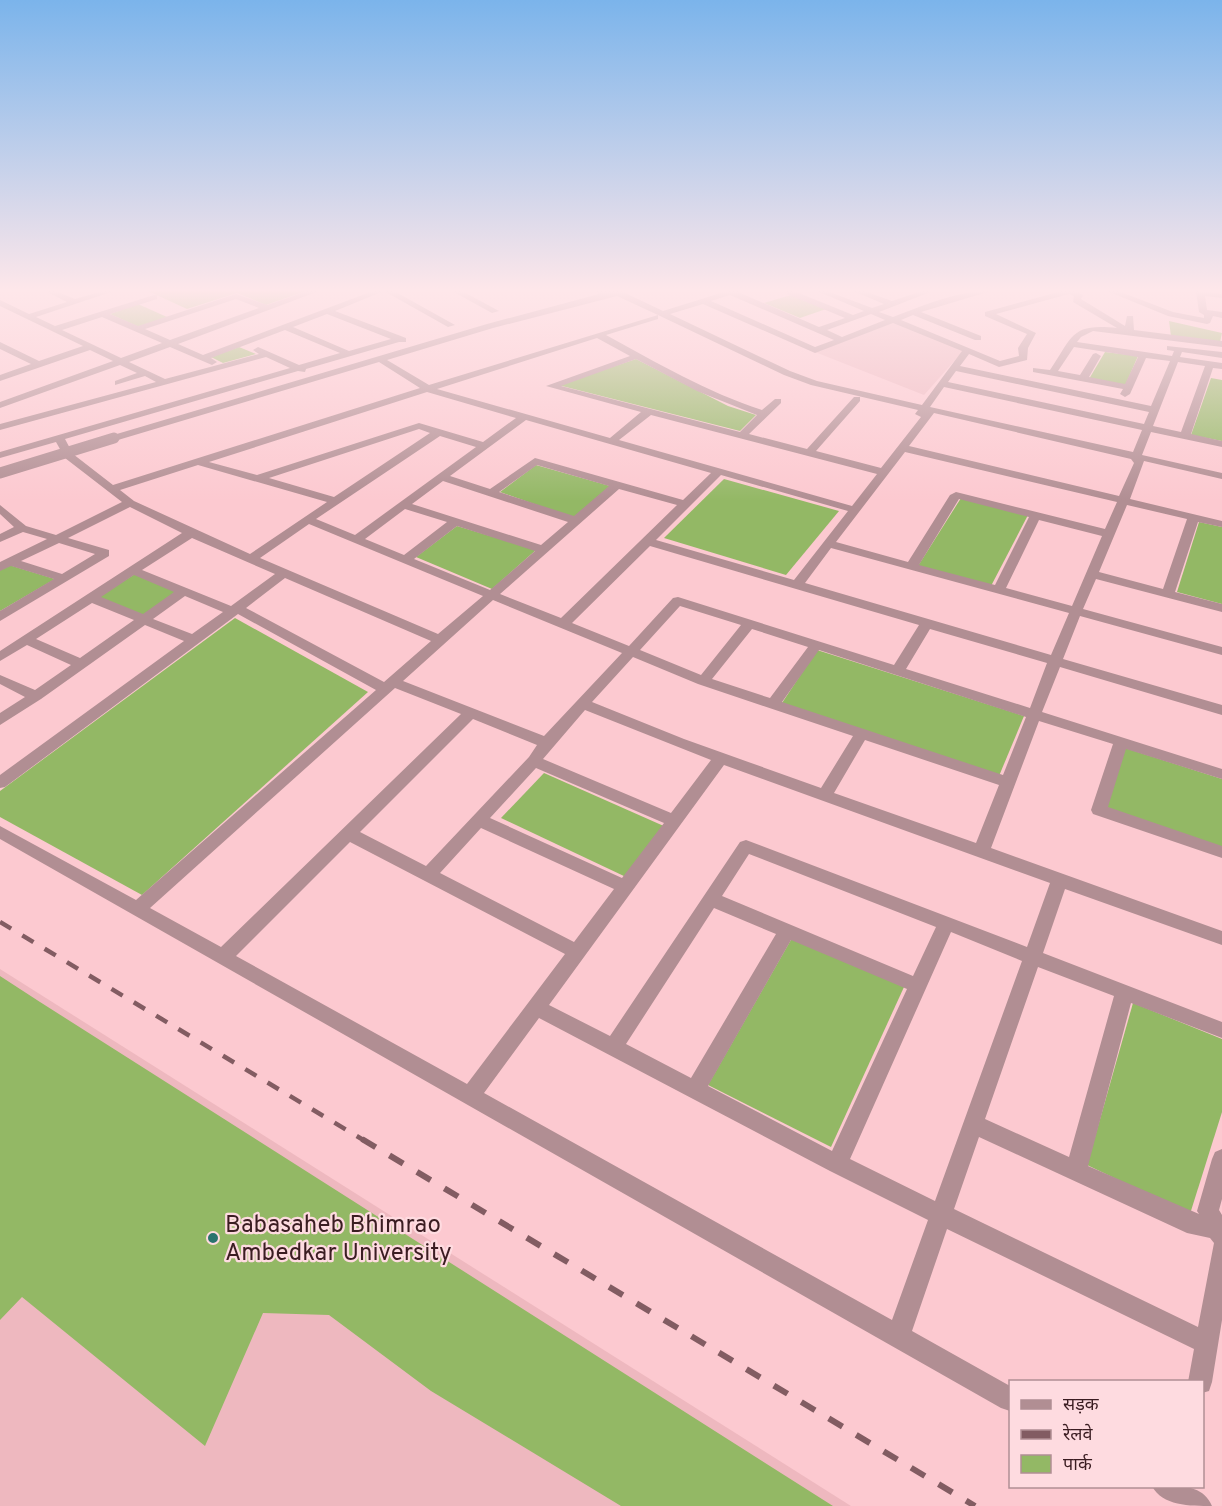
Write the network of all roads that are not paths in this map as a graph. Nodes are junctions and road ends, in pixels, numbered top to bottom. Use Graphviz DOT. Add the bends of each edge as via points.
graph roads {
  1 [pos="33,361"];
  2 [pos="47,361"];
  3 [pos="121,361"];
  4 [pos="211,361"];
  5 [pos="240,361"];
  6 [pos="283,361"];
  7 [pos="325,361"];
  8 [pos="362,361"];
  9 [pos="367,361"];
  10 [pos="385,361"];
  11 [pos="513,361"];
  12 [pos="622,361"];
  13 [pos="648,361"];
  14 [pos="752,361"];
  15 [pos="959,361"];
  16 [pos="1060,361"];
  17 [pos="1093,361"];
  18 [pos="1140,361"];
  19 [pos="1174,361"];
  20 [pos="1191,361"];
  21 [pos="39,364"];
  22 [pos="1209,364"];
  23 [pos="222,366"];
  24 [pos="1222,366"];
  25 [pos="954,368"];
  26 [pos="300,369"];
  27 [pos="1036,369"];
  28 [pos="145,373"];
  29 [pos="1052,373"];
  30 [pos="314,375"];
  31 [pos="0,378"];
  32 [pos="1083,379"];
  33 [pos="164,382"];
  34 [pos="118,383"];
  35 [pos="942,384"];
  36 [pos="1128,387"];
  37 [pos="426,388"];
  38 [pos="825,388"];
  39 [pos="857,399"];
  40 [pos="778,401"];
  41 [pos="1121,403"];
  42 [pos="0,405"];
  43 [pos="1155,410"];
  44 [pos="649,411"];
  45 [pos="925,413"];
  46 [pos="764,414"];
  47 [pos="525,417"];
  48 [pos="0,427"];
  49 [pos="141,427"];
  50 [pos="1148,428"];
  51 [pos="438,432"];
  52 [pos="742,435"];
  53 [pos="111,436"];
  54 [pos="1185,436"];
  55 [pos="0,441"];
  56 [pos="62,441"];
  57 [pos="612,441"];
  58 [pos="1222,444"];
  59 [pos="485,446"];
  60 [pos="903,448"];
  61 [pos="809,453"];
  62 [pos="5,454"];
  63 [pos="69,456"];
  64 [pos="1138,460"];
  65 [pos="195,462"];
  66 [pos="0,464"];
  67 [pos="719,471"];
  68 [pos="884,472"];
  69 [pos="0,475"];
  70 [pos="1222,476"];
  71 [pos="442,477"];
  72 [pos="256,479"];
  73 [pos="1222,481"];
  74 [pos="617,485"];
  75 [pos="111,489"];
  76 [pos="491,493"];
  77 [pos="336,501"];
  78 [pos="1122,501"];
  79 [pos="130,503"];
  80 [pos="685,504"];
  81 [pos="405,505"];
  82 [pos="0,508"];
  83 [pos="855,510"];
  84 [pos="1036,515"];
  85 [pos="1193,518"];
  86 [pos="308,520"];
  87 [pos="456,521"];
  88 [pos="577,521"];
  89 [pos="1222,524"];
  90 [pos="22,528"];
  91 [pos="191,533"];
  92 [pos="1109,534"];
  93 [pos="0,538"];
  94 [pos="58,538"];
  95 [pos="357,539"];
  96 [pos="647,541"];
  97 [pos="829,544"];
  98 [pos="545,550"];
  99 [pos="250,559"];
  100 [pos="405,559"];
  101 [pos="5,564"];
  102 [pos="911,567"];
  103 [pos="134,570"];
  104 [pos="284,573"];
  105 [pos="1092,574"];
  106 [pos="64,578"];
  107 [pos="797,585"];
  108 [pos="184,591"];
  109 [pos="998,591"];
  110 [pos="1168,594"];
  111 [pos="495,595"];
  112 [pos="91,598"];
  113 [pos="1222,608"];
  114 [pos="234,610"];
  115 [pos="1076,611"];
  116 [pos="0,617"];
  117 [pos="144,620"];
  118 [pos="564,623"];
  119 [pos="927,623"];
  120 [pos="749,624"];
  121 [pos="27,640"];
  122 [pos="194,640"];
  123 [pos="440,640"];
  124 [pos="815,646"];
  125 [pos="630,650"];
  126 [pos="1222,651"];
  127 [pos="0,657"];
  128 [pos="1055,661"];
  129 [pos="81,664"];
  130 [pos="897,672"];
  131 [pos="0,679"];
  132 [pos="703,681"];
  133 [pos="389,686"];
  134 [pos="36,696"];
  135 [pos="584,704"];
  136 [pos="773,705"];
  137 [pos="1222,710"];
  138 [pos="470,714"];
  139 [pos="1034,715"];
  140 [pos="0,720"];
  141 [pos="861,734"];
  142 [pos="1121,742"];
  143 [pos="546,743"];
  144 [pos="722,758"];
  145 [pos="534,761"];
  146 [pos="1222,774"];
  147 [pos="1008,782"];
  148 [pos="0,783"];
  149 [pos="825,795"];
  150 [pos="480,820"];
  151 [pos="674,821"];
  152 [pos="0,832"];
  153 [pos="349,834"];
  154 [pos="981,852"];
  155 [pos="1222,852"];
  156 [pos="427,876"];
  157 [pos="1060,880"];
  158 [pos="626,887"];
  159 [pos="711,899"];
  160 [pos="138,909"];
  161 [pos="946,923"];
  162 [pos="787,931"];
  163 [pos="1222,938"];
  164 [pos="577,952"];
  165 [pos="223,957"];
  166 [pos="1033,957"];
  167 [pos="918,986"];
  168 [pos="1125,992"];
  169 [pos="536,1007"];
  170 [pos="1222,1030"];
  171 [pos="613,1047"];
  172 [pos="696,1090"];
  173 [pos="470,1096"];
  174 [pos="973,1124"];
  175 [pos="1222,1159"];
  176 [pos="837,1164"];
  177 [pos="1076,1171"];
  178 [pos="941,1213"];
  179 [pos="1220,1231"];
  180 [pos="1222,1250"];
  181 [pos="898,1336"];
  182 [pos="1206,1343"];
  183 [pos="1200,1380"];
  184 [pos="1009,1398"];
  1 -- 21 [label="street"];
  2 -- 21 [label="street"];
  3 -- 28 [label="street"];
  3 -- 42 [label="street"];
  4 -- 23 [label="street"];
  5 -- 23 [label="street"];
  6 -- 26 [label="street"];
  7 -- 26 [label="street"];
  8 -- 30 [label="street"];
  9 -- 30 [label="street"];
  10 -- 37 [label="street"];
  11 -- 37 [label="street"];
  12 -- 44 [label="street" via="551,386"];
  13 -- 46 [label="street" via="740,407"];
  14 -- 38 [label="street" via="782,376"];
  15 -- 25 [label="street"];
  16 -- 29 [label="street"];
  17 -- 32 [label="street"];
  18 -- 36 [label="street"];
  19 -- 43 [label="street"];
  20 -- 22 [label="street"];
  21 -- 31 [label="street"];
  22 -- 24 [label="street"];
  22 -- 54 [label="street" via="1210,376"];
  23 -- 33 [label="street"];
  25 -- 35 [label="street"];
  25 -- 41 [label="street"];
  26 -- 30 [label="street"];
  26 -- 56 [label="street"];
  27 -- 29 [label="street"];
  28 -- 33 [label="street"];
  28 -- 34 [label="street"];
  29 -- 32 [label="street"];
  30 -- 49 [label="street"];
  32 -- 36 [label="street"];
  33 -- 48 [label="street"];
  35 -- 45 [label="street"];
  35 -- 50 [label="street"];
  36 -- 41 [label="street"];
  37 -- 47 [label="street"];
  37 -- 65 [label="street"];
  38 -- 39 [label="street"];
  38 -- 45 [label="street"];
  39 -- 45 [label="street"];
  39 -- 61 [label="street"];
  40 -- 46 [label="street"];
  41 -- 43 [label="street"];
  43 -- 50 [label="street"];
  44 -- 52 [label="street"];
  44 -- 57 [label="street"];
  45 -- 60 [label="street"];
  45 -- 64 [label="street"];
  46 -- 52 [label="street"];
  47 -- 57 [label="street"];
  47 -- 59 [label="street"];
  49 -- 53 [label="street"];
  49 -- 56 [label="street" via="127,424"];
  49 -- 63 [label="street"];
  50 -- 54 [label="street"];
  50 -- 64 [label="street"];
  51 -- 59 [label="street"];
  51 -- 72 [label="street" via="419,426"];
  51 -- 77 [label="street"];
  52 -- 61 [label="street"];
  53 -- 66 [label="street"];
  53 -- 69 [label="street, bridge"];
  54 -- 58 [label="street"];
  55 -- 62 [label="street"];
  56 -- 62 [label="street"];
  56 -- 63 [label="street"];
  56 -- 66 [label="street"];
  57 -- 67 [label="street"];
  59 -- 71 [label="street"];
  60 -- 68 [label="street"];
  60 -- 78 [label="street"];
  61 -- 68 [label="street"];
  63 -- 69 [label="street"];
  63 -- 75 [label="street"];
  64 -- 70 [label="street"];
  64 -- 73 [label="street"];
  64 -- 78 [label="street"];
  65 -- 72 [label="street"];
  65 -- 75 [label="street"];
  67 -- 80 [label="street"];
  67 -- 83 [label="street"];
  68 -- 83 [label="street"];
  71 -- 76 [label="street"];
  71 -- 81 [label="street"];
  72 -- 77 [label="street"];
  74 -- 76 [label="street" via="535,461"];
  74 -- 80 [label="street"];
  74 -- 88 [label="street"];
  75 -- 79 [label="street"];
  76 -- 88 [label="street"];
  77 -- 86 [label="street"];
  78 -- 85 [label="street"];
  78 -- 92 [label="street"];
  79 -- 91 [label="street"];
  79 -- 94 [label="street"];
  80 -- 96 [label="street"];
  81 -- 87 [label="street"];
  81 -- 95 [label="street"];
  82 -- 90 [label="street"];
  83 -- 97 [label="street"];
  84 -- 92 [label="street"];
  84 -- 102 [label="street" via="956,495"];
  84 -- 109 [label="street"];
  85 -- 89 [label="street"];
  85 -- 110 [label="street"];
  86 -- 95 [label="street"];
  86 -- 99 [label="street"];
  87 -- 98 [label="street"];
  87 -- 100 [label="street"];
  88 -- 98 [label="street"];
  90 -- 93 [label="street"];
  90 -- 94 [label="street"];
  91 -- 99 [label="street"];
  91 -- 103 [label="street"];
  92 -- 105 [label="street"];
  94 -- 101 [label="street"];
  94 -- 106 [label="street" via="105,554"];
  95 -- 100 [label="street"];
  96 -- 107 [label="street"];
  96 -- 118 [label="street"];
  97 -- 102 [label="street"];
  97 -- 107 [label="street"];
  98 -- 111 [label="street"];
  99 -- 104 [label="street"];
  100 -- 111 [label="street"];
  101 -- 106 [label="street"];
  102 -- 109 [label="street"];
  103 -- 108 [label="street"];
  103 -- 112 [label="street"];
  104 -- 114 [label="street"];
  104 -- 123 [label="street"];
  105 -- 110 [label="street"];
  105 -- 115 [label="street"];
  106 -- 116 [label="street"];
  107 -- 119 [label="street"];
  108 -- 114 [label="street"];
  108 -- 117 [label="street"];
  109 -- 115 [label="street"];
  110 -- 113 [label="street"];
  111 -- 118 [label="street"];
  111 -- 123 [label="street"];
  112 -- 117 [label="street"];
  112 -- 121 [label="street"];
  114 -- 122 [label="street"];
  114 -- 133 [label="street"];
  115 -- 126 [label="street"];
  115 -- 128 [label="street"];
  117 -- 122 [label="street"];
  117 -- 129 [label="street"];
  118 -- 125 [label="street"];
  119 -- 128 [label="street"];
  119 -- 130 [label="street"];
  120 -- 124 [label="street"];
  120 -- 125 [label="street" via="678,602"];
  120 -- 132 [label="street"];
  121 -- 127 [label="street"];
  121 -- 129 [label="street"];
  122 -- 148 [label="street"];
  123 -- 133 [label="street"];
  124 -- 130 [label="street"];
  124 -- 136 [label="street"];
  125 -- 132 [label="street"];
  125 -- 135 [label="street"];
  128 -- 137 [label="street"];
  128 -- 139 [label="street"];
  129 -- 134 [label="street"];
  130 -- 139 [label="street"];
  131 -- 134 [label="street"];
  132 -- 136 [label="street"];
  133 -- 138 [label="street"];
  133 -- 160 [label="street"];
  134 -- 140 [label="street"];
  135 -- 143 [label="street"];
  135 -- 144 [label="street"];
  136 -- 141 [label="street"];
  138 -- 143 [label="street"];
  138 -- 153 [label="street"];
  139 -- 142 [label="street"];
  139 -- 147 [label="street"];
  141 -- 147 [label="street"];
  141 -- 149 [label="street"];
  142 -- 146 [label="street"];
  142 -- 155 [label="street" via="1099,810"];
  143 -- 145 [label="street"];
  144 -- 149 [label="street"];
  144 -- 151 [label="street"];
  145 -- 150 [label="street"];
  145 -- 151 [label="street"];
  147 -- 154 [label="street"];
  149 -- 154 [label="street"];
  150 -- 156 [label="street"];
  150 -- 158 [label="street"];
  151 -- 158 [label="street"];
  152 -- 160 [label="street"];
  153 -- 156 [label="street"];
  153 -- 165 [label="street"];
  154 -- 157 [label="street"];
  156 -- 164 [label="street"];
  157 -- 163 [label="street"];
  157 -- 166 [label="street"];
  158 -- 164 [label="street"];
  159 -- 161 [label="street" via="746,846"];
  159 -- 162 [label="street"];
  159 -- 171 [label="street"];
  160 -- 165 [label="street"];
  161 -- 166 [label="street"];
  161 -- 167 [label="street"];
  162 -- 167 [label="street"];
  162 -- 172 [label="street"];
  164 -- 169 [label="street"];
  165 -- 173 [label="street"];
  166 -- 168 [label="street"];
  166 -- 174 [label="street"];
  167 -- 176 [label="street"];
  168 -- 170 [label="street"];
  168 -- 177 [label="street"];
  169 -- 171 [label="street"];
  169 -- 173 [label="street"];
  171 -- 172 [label="street"];
  172 -- 176 [label="street"];
  173 -- 181 [label="street"];
  174 -- 177 [label="street"];
  174 -- 178 [label="street"];
  175 -- 179 [label="street" via="1208,1211"];
  176 -- 178 [label="street"];
  177 -- 179 [label="street" via="1195,1225"];
  178 -- 181 [label="street"];
  178 -- 182 [label="street"];
  180 -- 182 [label="street"];
  181 -- 184 [label="street"];
  182 -- 183 [label="street"];
}
